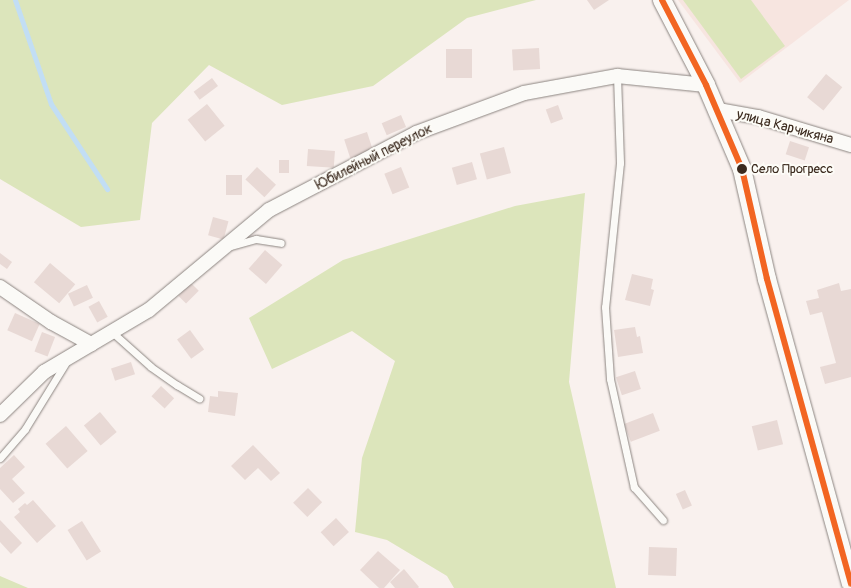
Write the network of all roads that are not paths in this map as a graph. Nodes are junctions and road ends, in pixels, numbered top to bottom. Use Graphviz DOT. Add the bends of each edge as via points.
graph roads {
  1 [pos="662,0"];
  2 [pos="617,76"];
  3 [pos="706,85"];
  4 [pos="718,110"];
  5 [pos="851,145"];
  6 [pos="281,243"];
  7 [pos="223,248"];
  8 [pos="0,287"];
  9 [pos="112,332"];
  10 [pos="91,344"];
  11 [pos="69,357"];
  12 [pos="200,398"];
  13 [pos="0,415"];
  14 [pos="0,458"];
  15 [pos="664,520"];
  16 [pos="851,584"];
  1 -- 3 [label="street"];
  2 -- 3 [label="street, Юбилейный переулок"];
  2 -- 7 [label="street, Юбилейный переулок" via="524,93 416,133 269,210"];
  2 -- 15 [label="lane" via="620,163 605,307 610,379 634,487"];
  3 -- 4 [label="street"];
  4 -- 5 [label="street, улица Карчикяна" via="758,117"];
  4 -- 16 [label="street" via="742,169 767,280"];
  6 -- 7 [label="lane" via="256,239"];
  7 -- 9 [label="street, Юбилейный переулок" via="149,310"];
  8 -- 10 [label="street" via="51,322"];
  9 -- 10 [label="street, Юбилейный переулок"];
  9 -- 12 [label="lane" via="176,386"];
  10 -- 11 [label="street, Юбилейный переулок"];
  11 -- 13 [label="street, Юбилейный переулок" via="44,372"];
  11 -- 14 [label="lane, Юбилейный переулок" via="25,429"];
}
